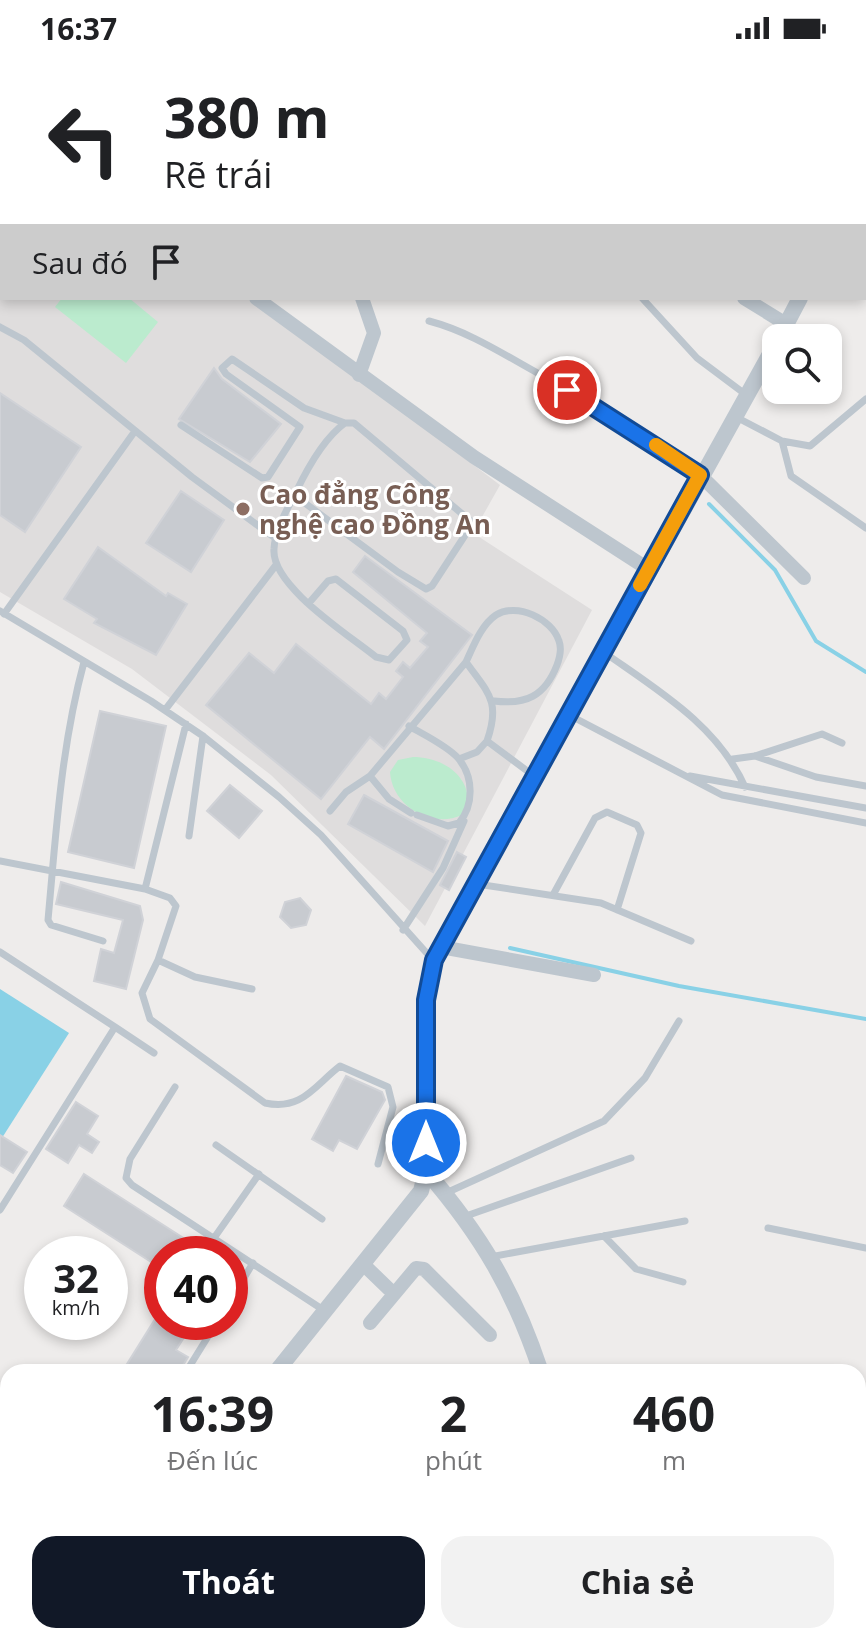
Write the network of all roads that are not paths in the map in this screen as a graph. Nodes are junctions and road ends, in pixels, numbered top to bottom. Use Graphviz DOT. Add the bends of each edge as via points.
graph roads {
  1 [pos="259,300"];
  2 [pos="363,300"];
  3 [pos="644,300"];
  4 [pos="746,300"];
  5 [pos="799,300"];
  6 [pos="429,321"];
  7 [pos="774,324"];
  8 [pos="786,324"];
  9 [pos="0,327"];
  10 [pos="762,370"];
  11 [pos="359,375"];
  12 [pos="748,397"];
  13 [pos="866,399"];
  14 [pos="736,417"];
  15 [pos="345,423"];
  16 [pos="181,425"];
  17 [pos="135,431"];
  18 [pos="782,441"];
  19 [pos="700,475"];
  20 [pos="294,495"];
  21 [pos="866,528"];
  22 [pos="275,538"];
  23 [pos="276,565"];
  24 [pos="648,569"];
  25 [pos="804,578"];
  26 [pos="309,603"];
  27 [pos="2,612"];
  28 [pos="604,652"];
  29 [pos="84,662"];
  30 [pos="466,662"];
  31 [pos="494,701"];
  32 [pos="165,710"];
  33 [pos="569,715"];
  34 [pos="186,724"];
  35 [pos="409,726"];
  36 [pos="203,736"];
  37 [pos="487,741"];
  38 [pos="842,743"];
  39 [pos="755,756"];
  40 [pos="459,759"];
  41 [pos="733,759"];
  42 [pos="684,775"];
  43 [pos="370,776"];
  44 [pos="534,776"];
  45 [pos="866,786"];
  46 [pos="745,787"];
  47 [pos="866,808"];
  48 [pos="330,811"];
  49 [pos="466,815"];
  50 [pos="866,823"];
  51 [pos="189,836"];
  52 [pos="0,861"];
  53 [pos="53,871"];
  54 [pos="475,883"];
  55 [pos="145,889"];
  56 [pos="553,895"];
  57 [pos="617,910"];
  58 [pos="403,930"];
  59 [pos="103,941"];
  60 [pos="691,941"];
  61 [pos="0,952"];
  62 [pos="437,954"];
  63 [pos="158,960"];
  64 [pos="594,975"];
  65 [pos="252,989"];
  66 [pos="679,1021"];
  67 [pos="115,1027"];
  68 [pos="154,1053"];
  69 [pos="175,1087"];
  70 [pos="216,1145"];
  71 [pos="631,1158"];
  72 [pos="378,1164"];
  73 [pos="426,1171"];
  74 [pos="259,1174"];
  75 [pos="446,1193"];
  76 [pos="0,1210"];
  77 [pos="466,1216"];
  78 [pos="322,1219"];
  79 [pos="685,1221"];
  80 [pos="768,1228"];
  81 [pos="211,1236"];
  82 [pos="215,1236"];
  83 [pos="604,1236"];
  84 [pos="866,1248"];
  85 [pos="490,1257"];
  86 [pos="248,1260"];
  87 [pos="253,1263"];
  88 [pos="364,1265"];
  89 [pos="248,1271"];
  90 [pos="683,1282"];
  91 [pos="393,1293"];
  92 [pos="325,1311"];
  93 [pos="370,1323"];
  94 [pos="490,1335"];
  95 [pos="206,1340"];
  96 [pos="191,1364"];
  97 [pos="282,1364"];
  98 [pos="538,1364"];
  1 -- 11 [label="street"];
  2 -- 11 [label="street" via="374,333"];
  3 -- 12 [label="lane" via="697,358"];
  4 -- 7 [label="street"];
  5 -- 8 [label="street"];
  6 -- 19 [label="lane" via="455,328 520,363"];
  9 -- 17 [label="lane" via="24,340"];
  10 -- 12 [label="street"];
  11 -- 24 [label="street"];
  12 -- 14 [label="street"];
  13 -- 18 [label="lane" via="820,441 802,446"];
  14 -- 18 [label="lane"];
  14 -- 19 [label="street"];
  15 -- 16 [label="lane" via="304,408 232,359 222,368 226,374 300,427 268,477"];
  15 -- 20 [label="lane"];
  15 -- 20 [label="lane" via="354,423 471,518 470,532 432,586 421,587 398,572"];
  17 -- 22 [label="lane"];
  17 -- 27 [label="lane"];
  18 -- 21 [label="lane" via="791,476"];
  19 -- 24 [label="street"];
  19 -- 25 [label="street"];
  20 -- 22 [label="lane"];
  22 -- 23 [label="lane"];
  23 -- 26 [label="lane"];
  23 -- 32 [label="lane"];
  24 -- 28 [label="street"];
  26 -- 26 [label="lane" via="336,579 403,631 407,640 384,661"];
  27 -- 29 [label="lane"];
  28 -- 33 [label="street"];
  28 -- 41 [label="lane" via="699,722"];
  29 -- 32 [label="lane"];
  29 -- 53 [label="lane" via="71,710"];
  30 -- 31 [label="lane"];
  30 -- 31 [label="lane" via="497,615 514,611 549,625 561,655 546,688 515,704"];
  30 -- 35 [label="lane"];
  31 -- 37 [label="lane"];
  32 -- 34 [label="lane"];
  33 -- 42 [label="lane"];
  33 -- 44 [label="street"];
  34 -- 36 [label="lane"];
  34 -- 55 [label="lane"];
  35 -- 40 [label="lane"];
  35 -- 43 [label="lane"];
  36 -- 51 [label="lane"];
  36 -- 58 [label="lane" via="321,835"];
  37 -- 40 [label="lane"];
  37 -- 44 [label="lane"];
  38 -- 39 [label="lane" via="822,734"];
  39 -- 41 [label="lane"];
  39 -- 45 [label="lane" via="816,777"];
  40 -- 49 [label="lane" via="471,790"];
  41 -- 46 [label="lane"];
  42 -- 46 [label="lane"];
  42 -- 50 [label="lane" via="722,795"];
  43 -- 48 [label="lane"];
  43 -- 49 [label="lane" via="389,799 414,814 448,826"];
  44 -- 54 [label="street"];
  46 -- 47 [label="lane"];
  49 -- 58 [label="lane" via="443,868"];
  52 -- 53 [label="lane"];
  53 -- 55 [label="lane"];
  53 -- 59 [label="lane" via="48,923"];
  54 -- 56 [label="lane"];
  54 -- 62 [label="street"];
  55 -- 63 [label="lane" via="170,898 176,906"];
  56 -- 57 [label="lane"];
  56 -- 57 [label="lane" via="595,818 607,812 637,825 641,833"];
  57 -- 60 [label="lane"];
  58 -- 62 [label="lane"];
  61 -- 67 [label="lane"];
  62 -- 64 [label="street"];
  62 -- 73 [label="street" via="426,1000"];
  63 -- 65 [label="lane" via="195,977"];
  63 -- 72 [label="lane" via="142,993 150,1019 265,1103 301,1101 340,1066 388,1087 393,1107"];
  66 -- 75 [label="lane" via="645,1078 604,1121"];
  67 -- 68 [label="lane"];
  67 -- 76 [label="lane"];
  69 -- 81 [label="lane" via="130,1159 126,1178"];
  70 -- 74 [label="lane"];
  71 -- 77 [label="lane"];
  73 -- 75 [label="street"];
  73 -- 88 [label="street" via="421,1191"];
  74 -- 78 [label="lane"];
  74 -- 82 [label="lane"];
  75 -- 77 [label="street"];
  77 -- 85 [label="street"];
  79 -- 83 [label="lane"];
  80 -- 84 [label="lane"];
  83 -- 85 [label="lane"];
  83 -- 90 [label="lane" via="627,1264"];
  85 -- 98 [label="street" via="524,1320"];
  86 -- 87 [label="lane"];
  87 -- 89 [label="lane"];
  87 -- 92 [label="lane"];
  88 -- 91 [label="street"];
  88 -- 92 [label="street"];
  91 -- 93 [label="street"];
  91 -- 94 [label="street" via="411,1272 424,1269"];
  92 -- 97 [label="street"];
  95 -- 96 [label="lane"];
}
